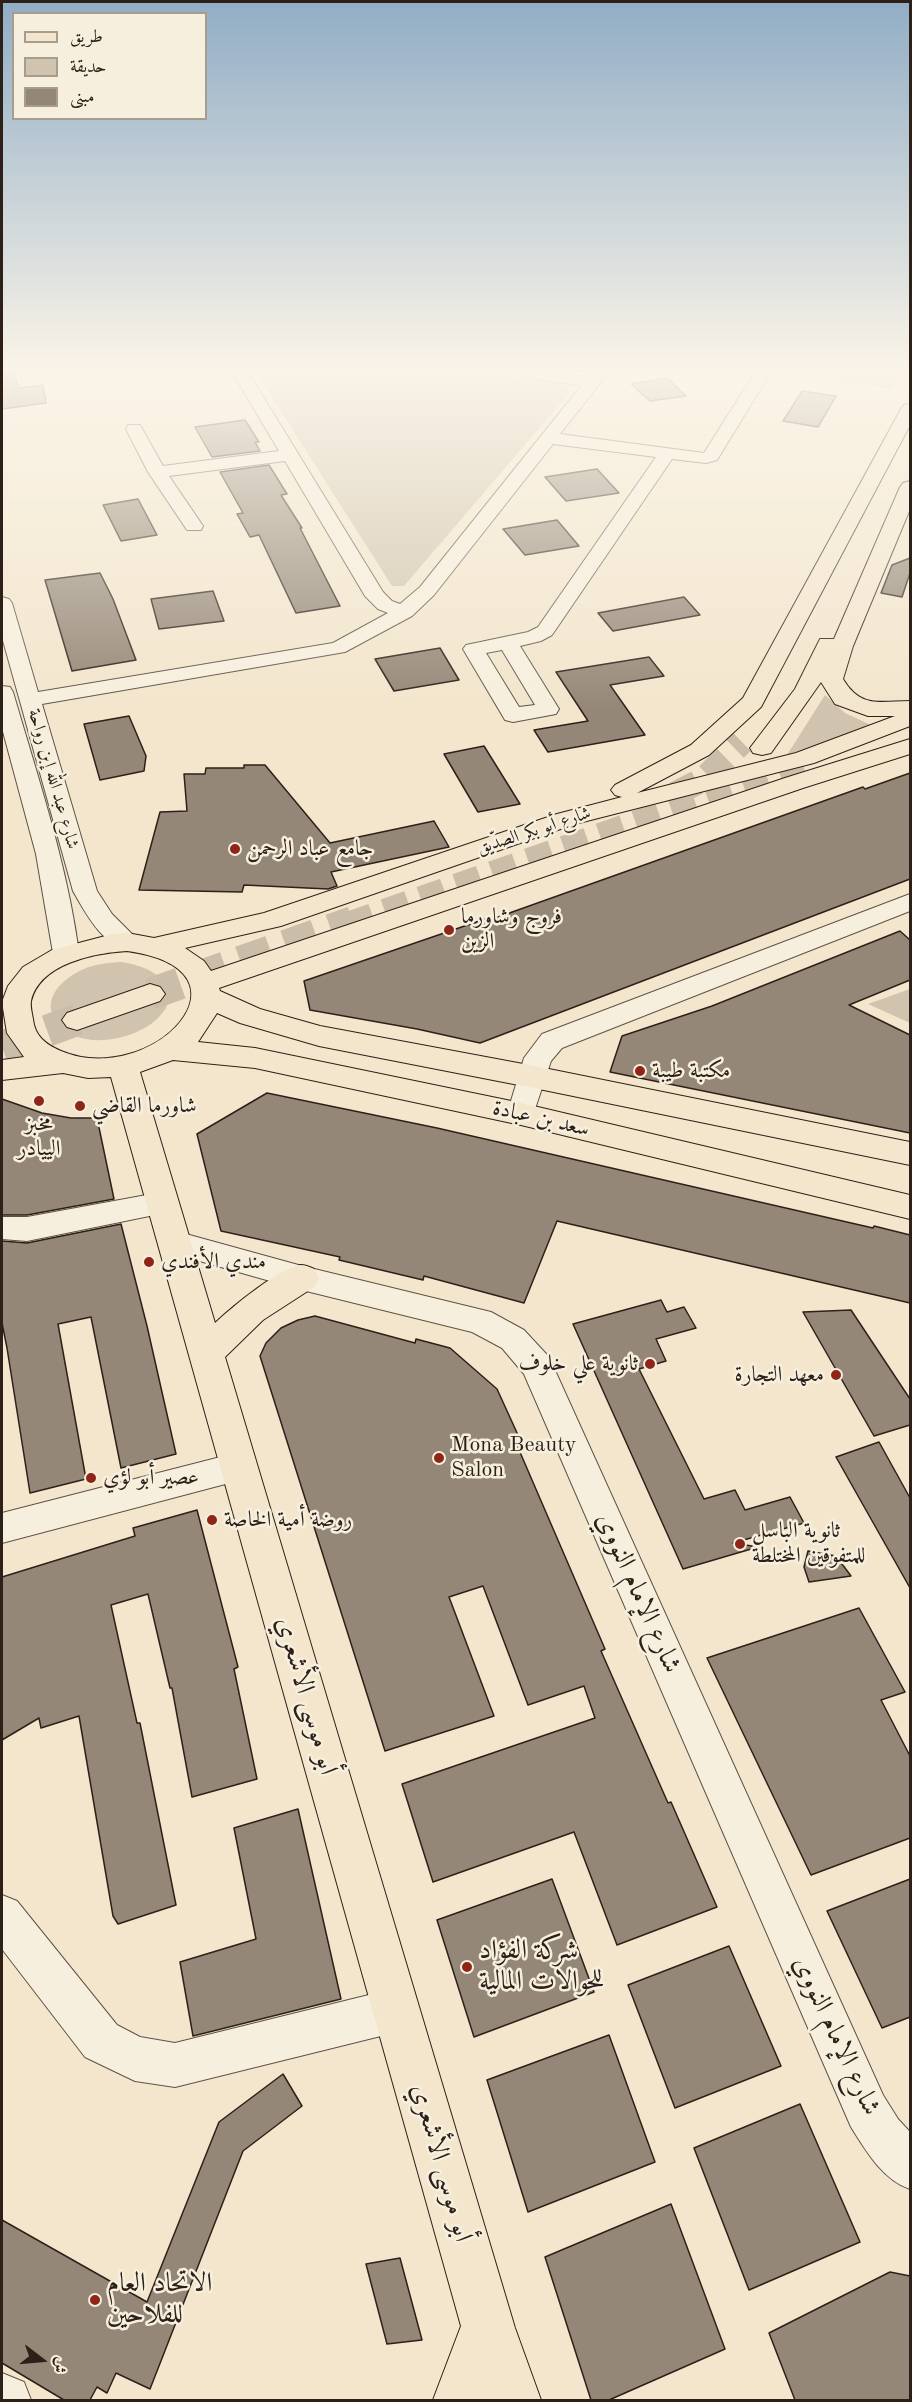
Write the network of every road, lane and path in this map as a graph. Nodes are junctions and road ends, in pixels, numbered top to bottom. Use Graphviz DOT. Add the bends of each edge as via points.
graph roads {
  1 [pos="165,484"];
  2 [pos="308,484"];
  3 [pos="513,484"];
  4 [pos="646,484"];
  5 [pos="871,484"];
  6 [pos="878,484"];
  7 [pos="909,491"];
  8 [pos="194,526"];
  9 [pos="2,603"];
  10 [pos="405,612"];
  11 [pos="508,643"];
  12 [pos="2,692"];
  13 [pos="30,700"];
  14 [pos="910,708"];
  15 [pos="910,718"];
  16 [pos="910,729"];
  17 [pos="910,746"];
  18 [pos="806,763"];
  19 [pos="566,819"];
  20 [pos="910,902"];
  21 [pos="127,942"];
  22 [pos="158,946"];
  23 [pos="66,953"];
  24 [pos="145,986"];
  25 [pos="205,989"];
  26 [pos="9,1001"];
  27 [pos="73,1013"];
  28 [pos="167,1049"];
  29 [pos="63,1063"];
  30 [pos="123,1065"];
  31 [pos="2,1070"];
  32 [pos="534,1077"];
  33 [pos="521,1114"];
  34 [pos="910,1154"];
  35 [pos="163,1203"];
  36 [pos="910,1207"];
  37 [pos="2,1228"];
  38 [pos="175,1243"];
  39 [pos="302,1278"];
  40 [pos="207,1353"];
  41 [pos="240,1467"];
  42 [pos="2,1526"];
  43 [pos="2,1916"];
  44 [pos="397,2010"];
  45 [pos="910,2166"];
  46 [pos="488,2328"];
  47 [pos="2,2398"];
  48 [pos="6,2400"];
  49 [pos="460,2400"];
  50 [pos="513,2400"];
  1 -- 8 [label="street"];
  2 -- 10 [label="street" via="375,596 385,605"];
  3 -- 10 [label="street" via="427,591"];
  4 -- 11 [label="street" via="545,631"];
  5 -- 19 [label="main road" via="753,702 700,750"];
  6 -- 7 [label="main road" via="872,507 810,639 752,745 806,690 857,582"];
  7 -- 14 [label="main road" via="831,679 843,699 868,709"];
  9 -- 13 [label="street, شارع عبد الله إبن رواحة"];
  10 -- 13 [label="street" via="380,629 338,648"];
  12 -- 23 [label="street, شارع عبد الله إبن رواحة" via="46,839 63,917"];
  13 -- 21 [label="street, شارع عبد الله إبن رواحة" via="85,891 102,919"];
  15 -- 19 [label="main road, شارع أبو بكر الصدّيق" via="805,758"];
  16 -- 18 [label="main road"];
  17 -- 25 [label="main road, شارع أبو بكر الصدّيق"];
  19 -- 22 [label="main road, شارع أبو بكر الصدّيق" via="271,920"];
  20 -- 32 [label="street" via="552,1041 538,1058"];
  21 -- 22 [label="main road"];
  21 -- 23 [label="main road"];
  22 -- 25 [label="main road" via="179,954 195,967"];
  23 -- 26 [label="main road" via="43,966"];
  24 -- 27 [label="main road"];
  25 -- 28 [label="main road" via="201,1015 188,1033"];
  25 -- 32 [label="main road, سعد بن عبادة" via="250,1016 319,1036"];
  26 -- 29 [label="main road" via="19,1032 29,1045"];
  28 -- 30 [label="main road"];
  28 -- 33 [label="main road, سعد بن عبادة" via="255,1058"];
  29 -- 30 [label="main road" via="92,1067"];
  29 -- 31 [label="main road"];
  30 -- 35 [label="main road, أبو موسى الأشعري"];
  32 -- 33 [label="street"];
  32 -- 34 [label="main road, سعد بن عبادة"];
  33 -- 36 [label="main road, سعد بن عبادة"];
  35 -- 37 [label="street" via="27,1229"];
  35 -- 38 [label="main road, أبو موسى الأشعري"];
  38 -- 39 [label="street, شارع الإمام النووي"];
  38 -- 40 [label="main road, أبو موسى الأشعري"];
  39 -- 40 [label="main road" via="251,1310"];
  39 -- 45 [label="street, شارع الإمام النووي" via="480,1321 513,1339 537,1366 867,2111"];
  40 -- 41 [label="main road, أبو موسى الأشعري"];
  41 -- 42 [label="street"];
  41 -- 44 [label="main road, أبو موسى الأشعري"];
  43 -- 44 [label="street" via="101,2041 135,2060 175,2065"];
  44 -- 46 [label="main road, أبو موسى الأشعري"];
  46 -- 49 [label="main road"];
  46 -- 50 [label="main road, أبو موسى الأشعري"];
  47 -- 48 [label="street"];
}
